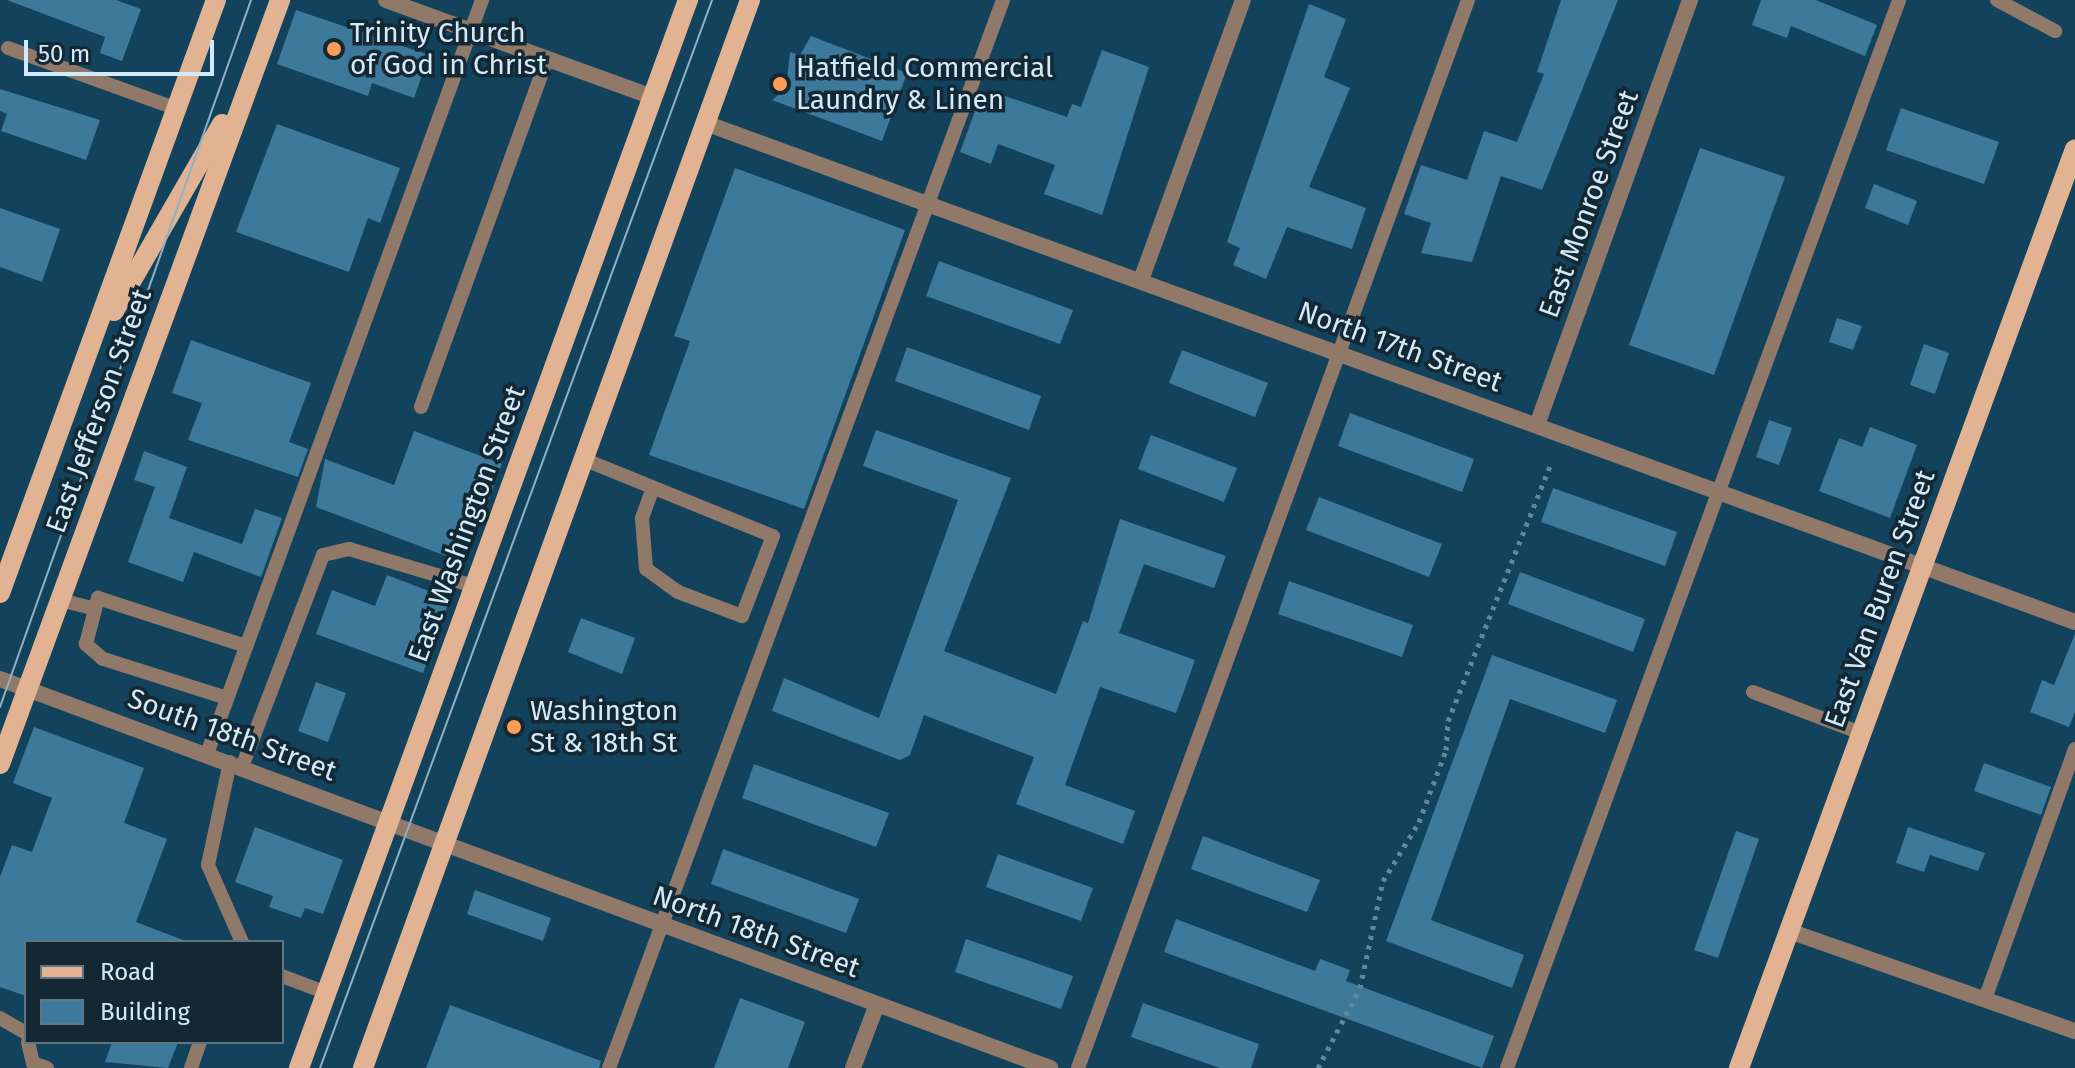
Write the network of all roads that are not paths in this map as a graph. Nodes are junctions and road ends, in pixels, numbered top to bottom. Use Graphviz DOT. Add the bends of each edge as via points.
graph roads {
  1 [pos="216,0"];
  2 [pos="280,0"];
  3 [pos="386,0"];
  4 [pos="482,0"];
  5 [pos="688,0"];
  6 [pos="750,0"];
  7 [pos="1003,0"];
  8 [pos="1243,0"];
  9 [pos="1468,0"];
  10 [pos="1690,0"];
  11 [pos="1899,0"];
  12 [pos="1997,0"];
  13 [pos="471,29"];
  14 [pos="2055,31"];
  15 [pos="8,48"];
  16 [pos="547,58"];
  17 [pos="250,76"];
  18 [pos="652,97"];
  19 [pos="177,109"];
  20 [pos="705,123"];
  21 [pos="2075,149"];
  22 [pos="2069,184"];
  23 [pos="929,203"];
  24 [pos="1141,280"];
  25 [pos="1340,352"];
  26 [pos="87,356"];
  27 [pos="421,407"];
  28 [pos="1537,425"];
  29 [pos="583,459"];
  30 [pos="653,488"];
  31 [pos="1714,490"];
  32 [pos="1920,568"];
  33 [pos="474,586"];
  34 [pos="0,593"];
  35 [pos="60,600"];
  36 [pos="95,609"];
  37 [pos="2075,622"];
  38 [pos="246,646"];
  39 [pos="0,679"];
  40 [pos="28,689"];
  41 [pos="1753,692"];
  42 [pos="227,698"];
  43 [pos="1861,733"];
  44 [pos="2075,749"];
  45 [pos="207,754"];
  46 [pos="0,764"];
  47 [pos="236,764"];
  48 [pos="390,820"];
  49 [pos="445,841"];
  50 [pos="660,926"];
  51 [pos="1789,931"];
  52 [pos="239,940"];
  53 [pos="284,977"];
  54 [pos="327,993"];
  55 [pos="1985,999"];
  56 [pos="877,1004"];
  57 [pos="0,1018"];
  58 [pos="2075,1031"];
  59 [pos="24,1032"];
  60 [pos="29,1044"];
  61 [pos="199,1044"];
  62 [pos="37,1066"];
  63 [pos="191,1068"];
  64 [pos="299,1068"];
  65 [pos="363,1068"];
  66 [pos="609,1068"];
  67 [pos="853,1068"];
  68 [pos="1050,1068"];
  69 [pos="1078,1068"];
  70 [pos="1507,1068"];
  71 [pos="1739,1068"];
  1 -- 19 [label="main road, East Jefferson Street"];
  2 -- 17 [label="main road, East Jefferson Street"];
  3 -- 13 [label="street"];
  4 -- 13 [label="lane"];
  5 -- 18 [label="main road, East Washington Street"];
  6 -- 20 [label="main road"];
  7 -- 23 [label="lane"];
  8 -- 24 [label="street"];
  9 -- 25 [label="lane"];
  10 -- 28 [label="street, East Monroe Street"];
  11 -- 31 [label="lane"];
  12 -- 14 [label="lane"];
  13 -- 16 [label="street"];
  13 -- 38 [label="lane"];
  15 -- 19 [label="lane"];
  16 -- 18 [label="street"];
  16 -- 27 [label="lane"];
  17 -- 26 [label="main road, East Jefferson Street"];
  17 -- 35 [label="main road, East Jefferson Street"];
  18 -- 33 [label="main road, East Washington Street"];
  19 -- 26 [label="main road, East Jefferson Street"];
  20 -- 23 [label="street, North 17th Street"];
  20 -- 29 [label="main road"];
  21 -- 22 [label="main road, East Van Buren Street"];
  22 -- 32 [label="main road, East Van Buren Street"];
  23 -- 24 [label="street, North 17th Street"];
  23 -- 50 [label="lane"];
  24 -- 25 [label="street, North 17th Street"];
  25 -- 28 [label="street, North 17th Street"];
  25 -- 69 [label="lane"];
  26 -- 34 [label="main road, East Jefferson Street"];
  28 -- 31 [label="street, North 17th Street"];
  29 -- 30 [label="lane"];
  29 -- 49 [label="main road"];
  30 -- 30 [label="lane" via="773,536 742,616 678,592 646,569 642,518"];
  31 -- 32 [label="street, North 17th Street"];
  31 -- 70 [label="lane"];
  32 -- 37 [label="street, North 17th Street"];
  32 -- 43 [label="main road, East Van Buren Street"];
  33 -- 47 [label="lane" via="349,549 323,555"];
  33 -- 48 [label="main road, East Washington Street"];
  35 -- 36 [label="lane"];
  35 -- 40 [label="main road, East Jefferson Street"];
  36 -- 38 [label="lane" via="98,598"];
  36 -- 42 [label="lane" via="86,644 103,659"];
  38 -- 42 [label="lane"];
  39 -- 40 [label="street, South 18th Street"];
  40 -- 45 [label="street, South 18th Street"];
  40 -- 46 [label="main road, East Jefferson Street"];
  41 -- 43 [label="lane"];
  42 -- 45 [label="lane"];
  43 -- 51 [label="main road, East Van Buren Street"];
  44 -- 55 [label="lane"];
  45 -- 47 [label="street, South 18th Street"];
  47 -- 48 [label="street, South 18th Street"];
  47 -- 52 [label="lane" via="208,865"];
  48 -- 49 [label="street, South 18th Street"];
  48 -- 54 [label="main road, East Washington Street"];
  49 -- 50 [label="street, North 18th Street"];
  49 -- 65 [label="main road"];
  50 -- 56 [label="street, North 18th Street"];
  50 -- 66 [label="lane"];
  51 -- 55 [label="street"];
  51 -- 71 [label="main road, East Van Buren Street"];
  53 -- 54 [label="lane"];
  54 -- 64 [label="main road, East Washington Street"];
  55 -- 58 [label="street"];
  56 -- 67 [label="street"];
  56 -- 68 [label="street, North 18th Street"];
  57 -- 59 [label="lane"];
  60 -- 62 [label="lane"];
  61 -- 63 [label="lane"];
}
